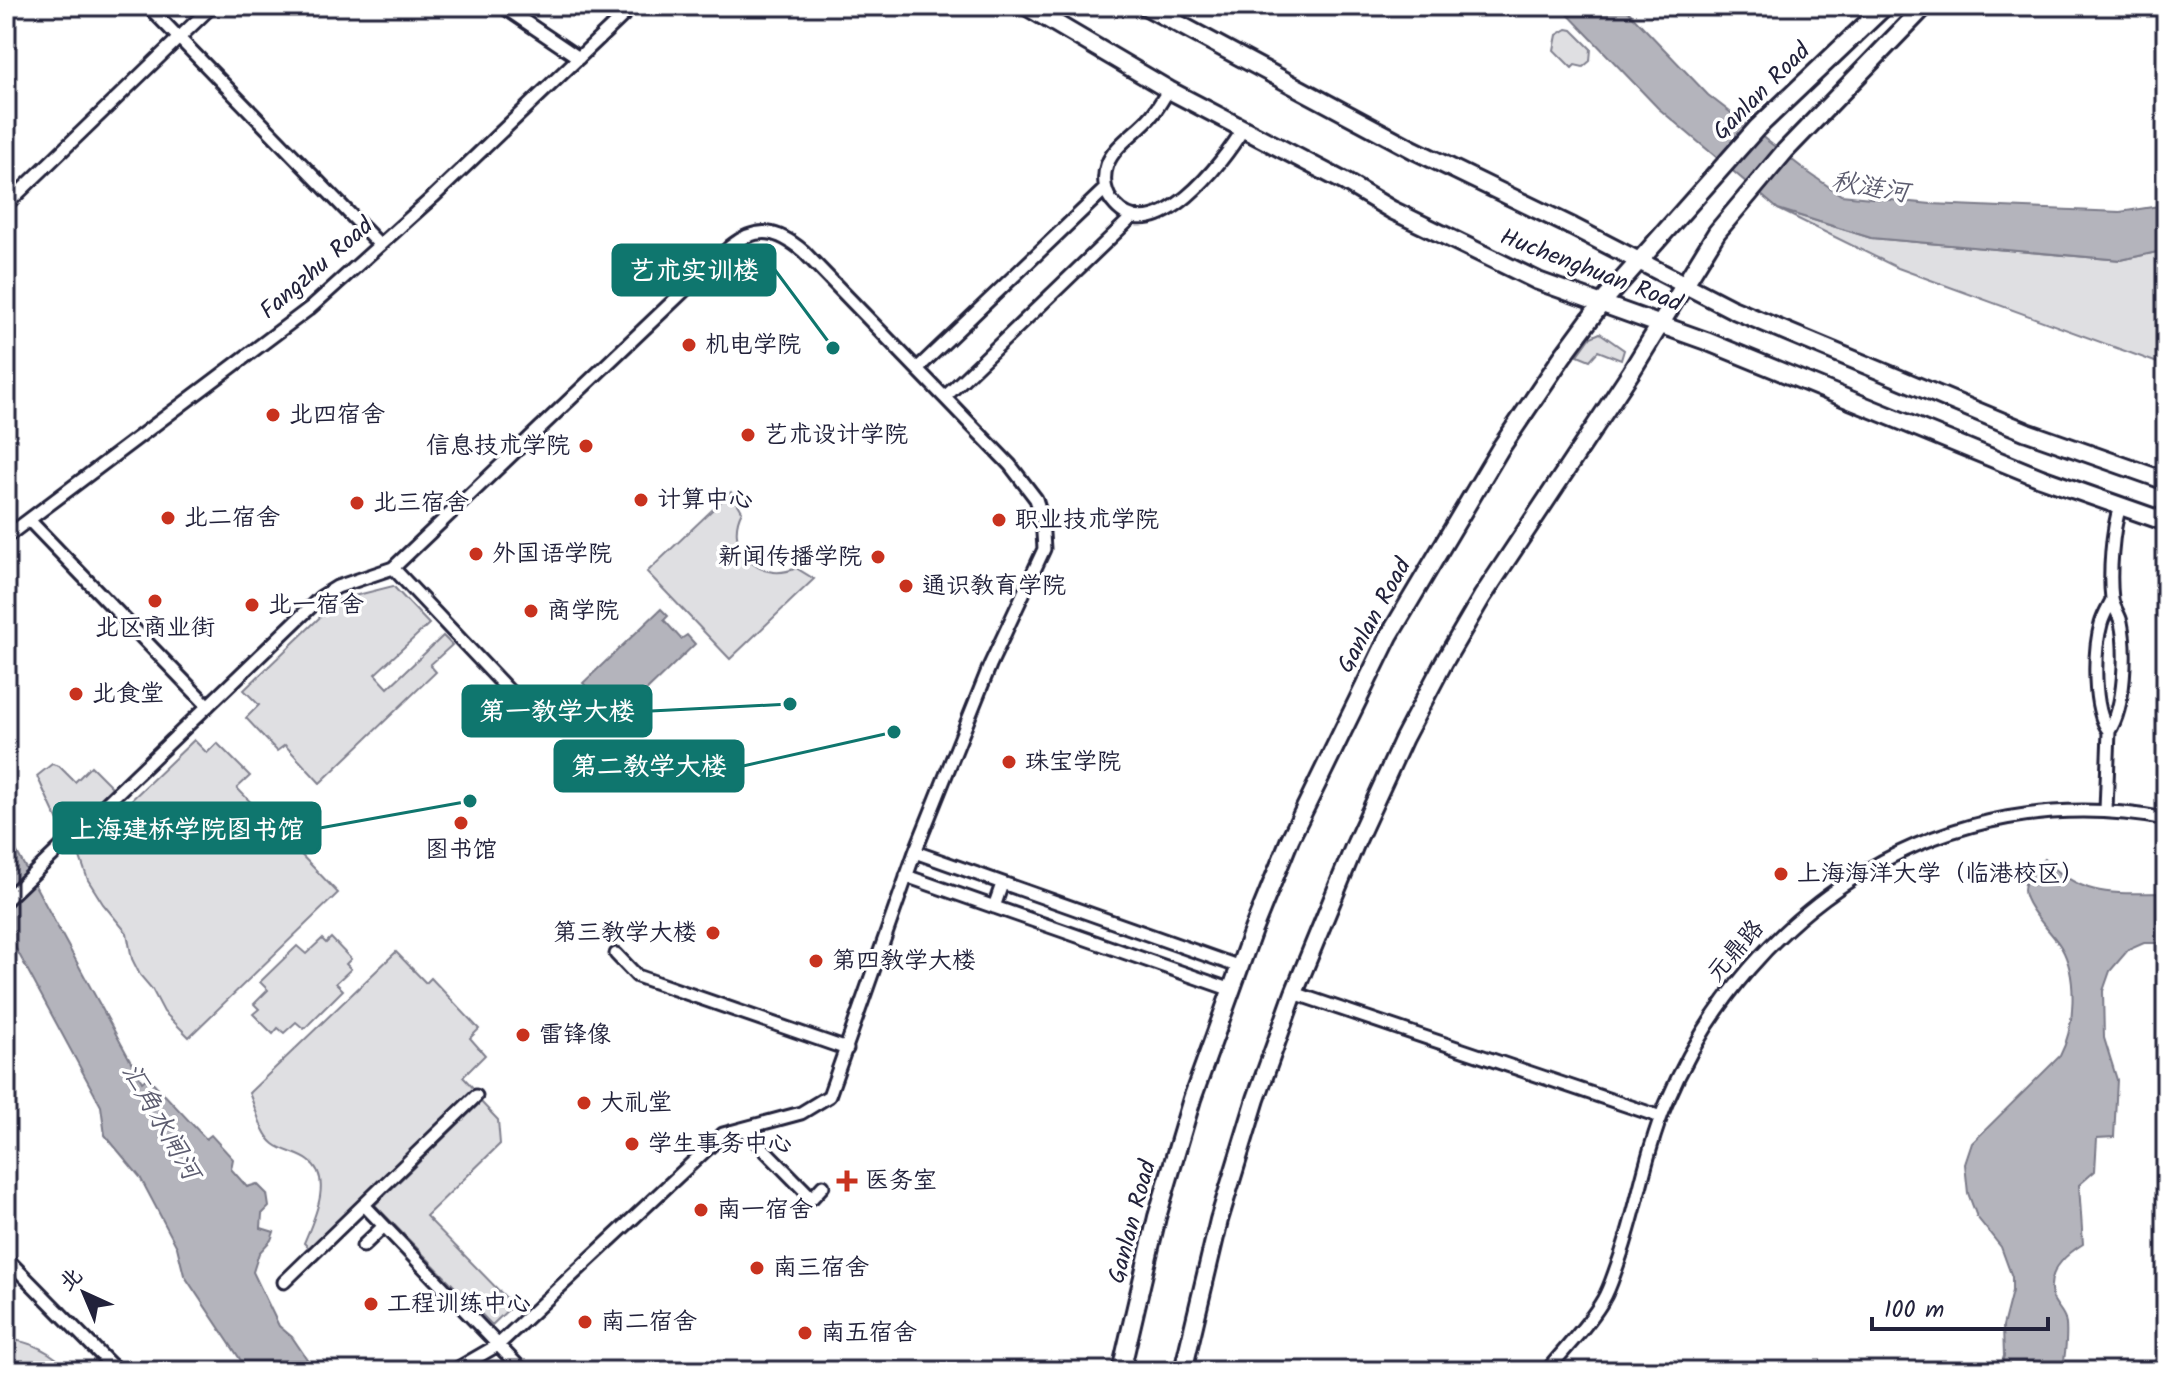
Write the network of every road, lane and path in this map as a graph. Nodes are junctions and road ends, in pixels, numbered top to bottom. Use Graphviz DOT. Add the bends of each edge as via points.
graph roads {
  1 [pos="148,6"];
  2 [pos="212,6"];
  3 [pos="502,6"];
  4 [pos="633,6"];
  5 [pos="1026,6"];
  6 [pos="1145,6"];
  7 [pos="1885,6"];
  8 [pos="1925,6"];
  9 [pos="178,37"];
  10 [pos="579,58"];
  11 [pos="1169,90"];
  12 [pos="1243,129"];
  13 [pos="1105,189"];
  14 [pos="6,205"];
  15 [pos="1132,217"];
  16 [pos="380,245"];
  17 [pos="1640,263"];
  18 [pos="1685,285"];
  19 [pos="1601,304"];
  20 [pos="1660,324"];
  21 [pos="918,368"];
  22 [pos="945,397"];
  23 [pos="2166,481"];
  24 [pos="2120,507"];
  25 [pos="29,520"];
  26 [pos="2166,522"];
  27 [pos="6,537"];
  28 [pos="393,568"];
  29 [pos="2112,600"];
  30 [pos="513,695"];
  31 [pos="208,706"];
  32 [pos="2109,731"];
  33 [pos="2106,810"];
  34 [pos="2166,819"];
  35 [pos="915,852"];
  36 [pos="906,876"];
  37 [pos="1002,884"];
  38 [pos="6,900"];
  39 [pos="994,907"];
  40 [pos="616,954"];
  41 [pos="1240,967"];
  42 [pos="1232,990"];
  43 [pos="1294,993"];
  44 [pos="847,1049"];
  45 [pos="476,1096"];
  46 [pos="1661,1117"];
  47 [pos="744,1129"];
  48 [pos="823,1186"];
  49 [pos="364,1205"];
  50 [pos="384,1226"];
  51 [pos="363,1246"];
  52 [pos="9,1267"];
  53 [pos="284,1282"];
  54 [pos="498,1345"];
  55 [pos="120,1371"];
  56 [pos="453,1371"];
  57 [pos="523,1371"];
  58 [pos="1121,1371"];
  59 [pos="1183,1371"];
  60 [pos="1547,1371"];
  1 -- 9 [label="street"];
  2 -- 9 [label="street"];
  3 -- 10 [label="street"];
  4 -- 10 [label="street, Fangzhu Road"];
  5 -- 11 [label="main road, Huchenghuan Road"];
  6 -- 17 [label="main road, Huchenghuan Road"];
  7 -- 17 [label="main road, Ganlan Road" via="1757,128"];
  8 -- 18 [label="main road" via="1785,151 1717,232"];
  9 -- 14 [label="street"];
  9 -- 16 [label="street"];
  10 -- 16 [label="street, Fangzhu Road"];
  11 -- 12 [label="main road, Huchenghuan Road"];
  11 -- 13 [label="street" via="1113,154"];
  12 -- 15 [label="street" via="1230,151 1174,208 1156,217"];
  12 -- 19 [label="main road, Huchenghuan Road" via="1392,210 1538,281"];
  13 -- 15 [label="street" via="1116,207"];
  13 -- 21 [label="street"];
  15 -- 22 [label="street"];
  16 -- 25 [label="street, Fangzhu Road" via="310,308"];
  17 -- 18 [label="main road, Huchenghuan Road"];
  17 -- 19 [label="main road, Ganlan Road"];
  18 -- 20 [label="main road"];
  18 -- 23 [label="main road, Huchenghuan Road" via="2027,432"];
  19 -- 20 [label="main road, Huchenghuan Road"];
  19 -- 41 [label="main road, Ganlan Road" via="1500,449 1389,636 1290,839"];
  20 -- 24 [label="main road, Huchenghuan Road"];
  20 -- 43 [label="main road" via="1444,662 1354,847"];
  21 -- 22 [label="street"];
  21 -- 28 [label="street" via="790,241 752,233 731,246"];
  22 -- 35 [label="street" via="1026,482 1042,518 1044,549 990,665"];
  24 -- 26 [label="main road, Huchenghuan Road"];
  24 -- 29 [label="street" via="2113,525"];
  25 -- 27 [label="street, Fangzhu Road"];
  25 -- 31 [label="street"];
  28 -- 30 [label="street"];
  28 -- 31 [label="street" via="329,590"];
  29 -- 32 [label="street" via="2121,621 2122,692"];
  29 -- 32 [label="street" via="2097,647 2097,687 2102,722"];
  31 -- 38 [label="street"];
  32 -- 33 [label="street"];
  33 -- 34 [label="street, 元鼎路"];
  33 -- 46 [label="street, 元鼎路" via="2056,810 1953,831 1843,884 1787,927 1726,994 1682,1067"];
  35 -- 36 [label="street"];
  35 -- 37 [label="street"];
  36 -- 39 [label="street"];
  36 -- 44 [label="street"];
  37 -- 39 [label="street"];
  37 -- 41 [label="street"];
  39 -- 42 [label="street"];
  40 -- 44 [label="street" via="637,976"];
  41 -- 42 [label="main road, Ganlan Road"];
  42 -- 58 [label="main road, Ganlan Road" via="1157,1217"];
  43 -- 46 [label="street"];
  43 -- 59 [label="main road" via="1219,1220"];
  44 -- 47 [label="street" via="829,1096 819,1104"];
  45 -- 49 [label="street"];
  46 -- 60 [label="street, 元鼎路" via="1629,1234 1604,1299"];
  47 -- 48 [label="street" via="812,1198"];
  47 -- 54 [label="street" via="723,1134"];
  49 -- 50 [label="street"];
  49 -- 53 [label="street"];
  50 -- 51 [label="street"];
  50 -- 54 [label="street"];
  52 -- 55 [label="street"];
  54 -- 56 [label="street"];
  54 -- 57 [label="street"];
}
